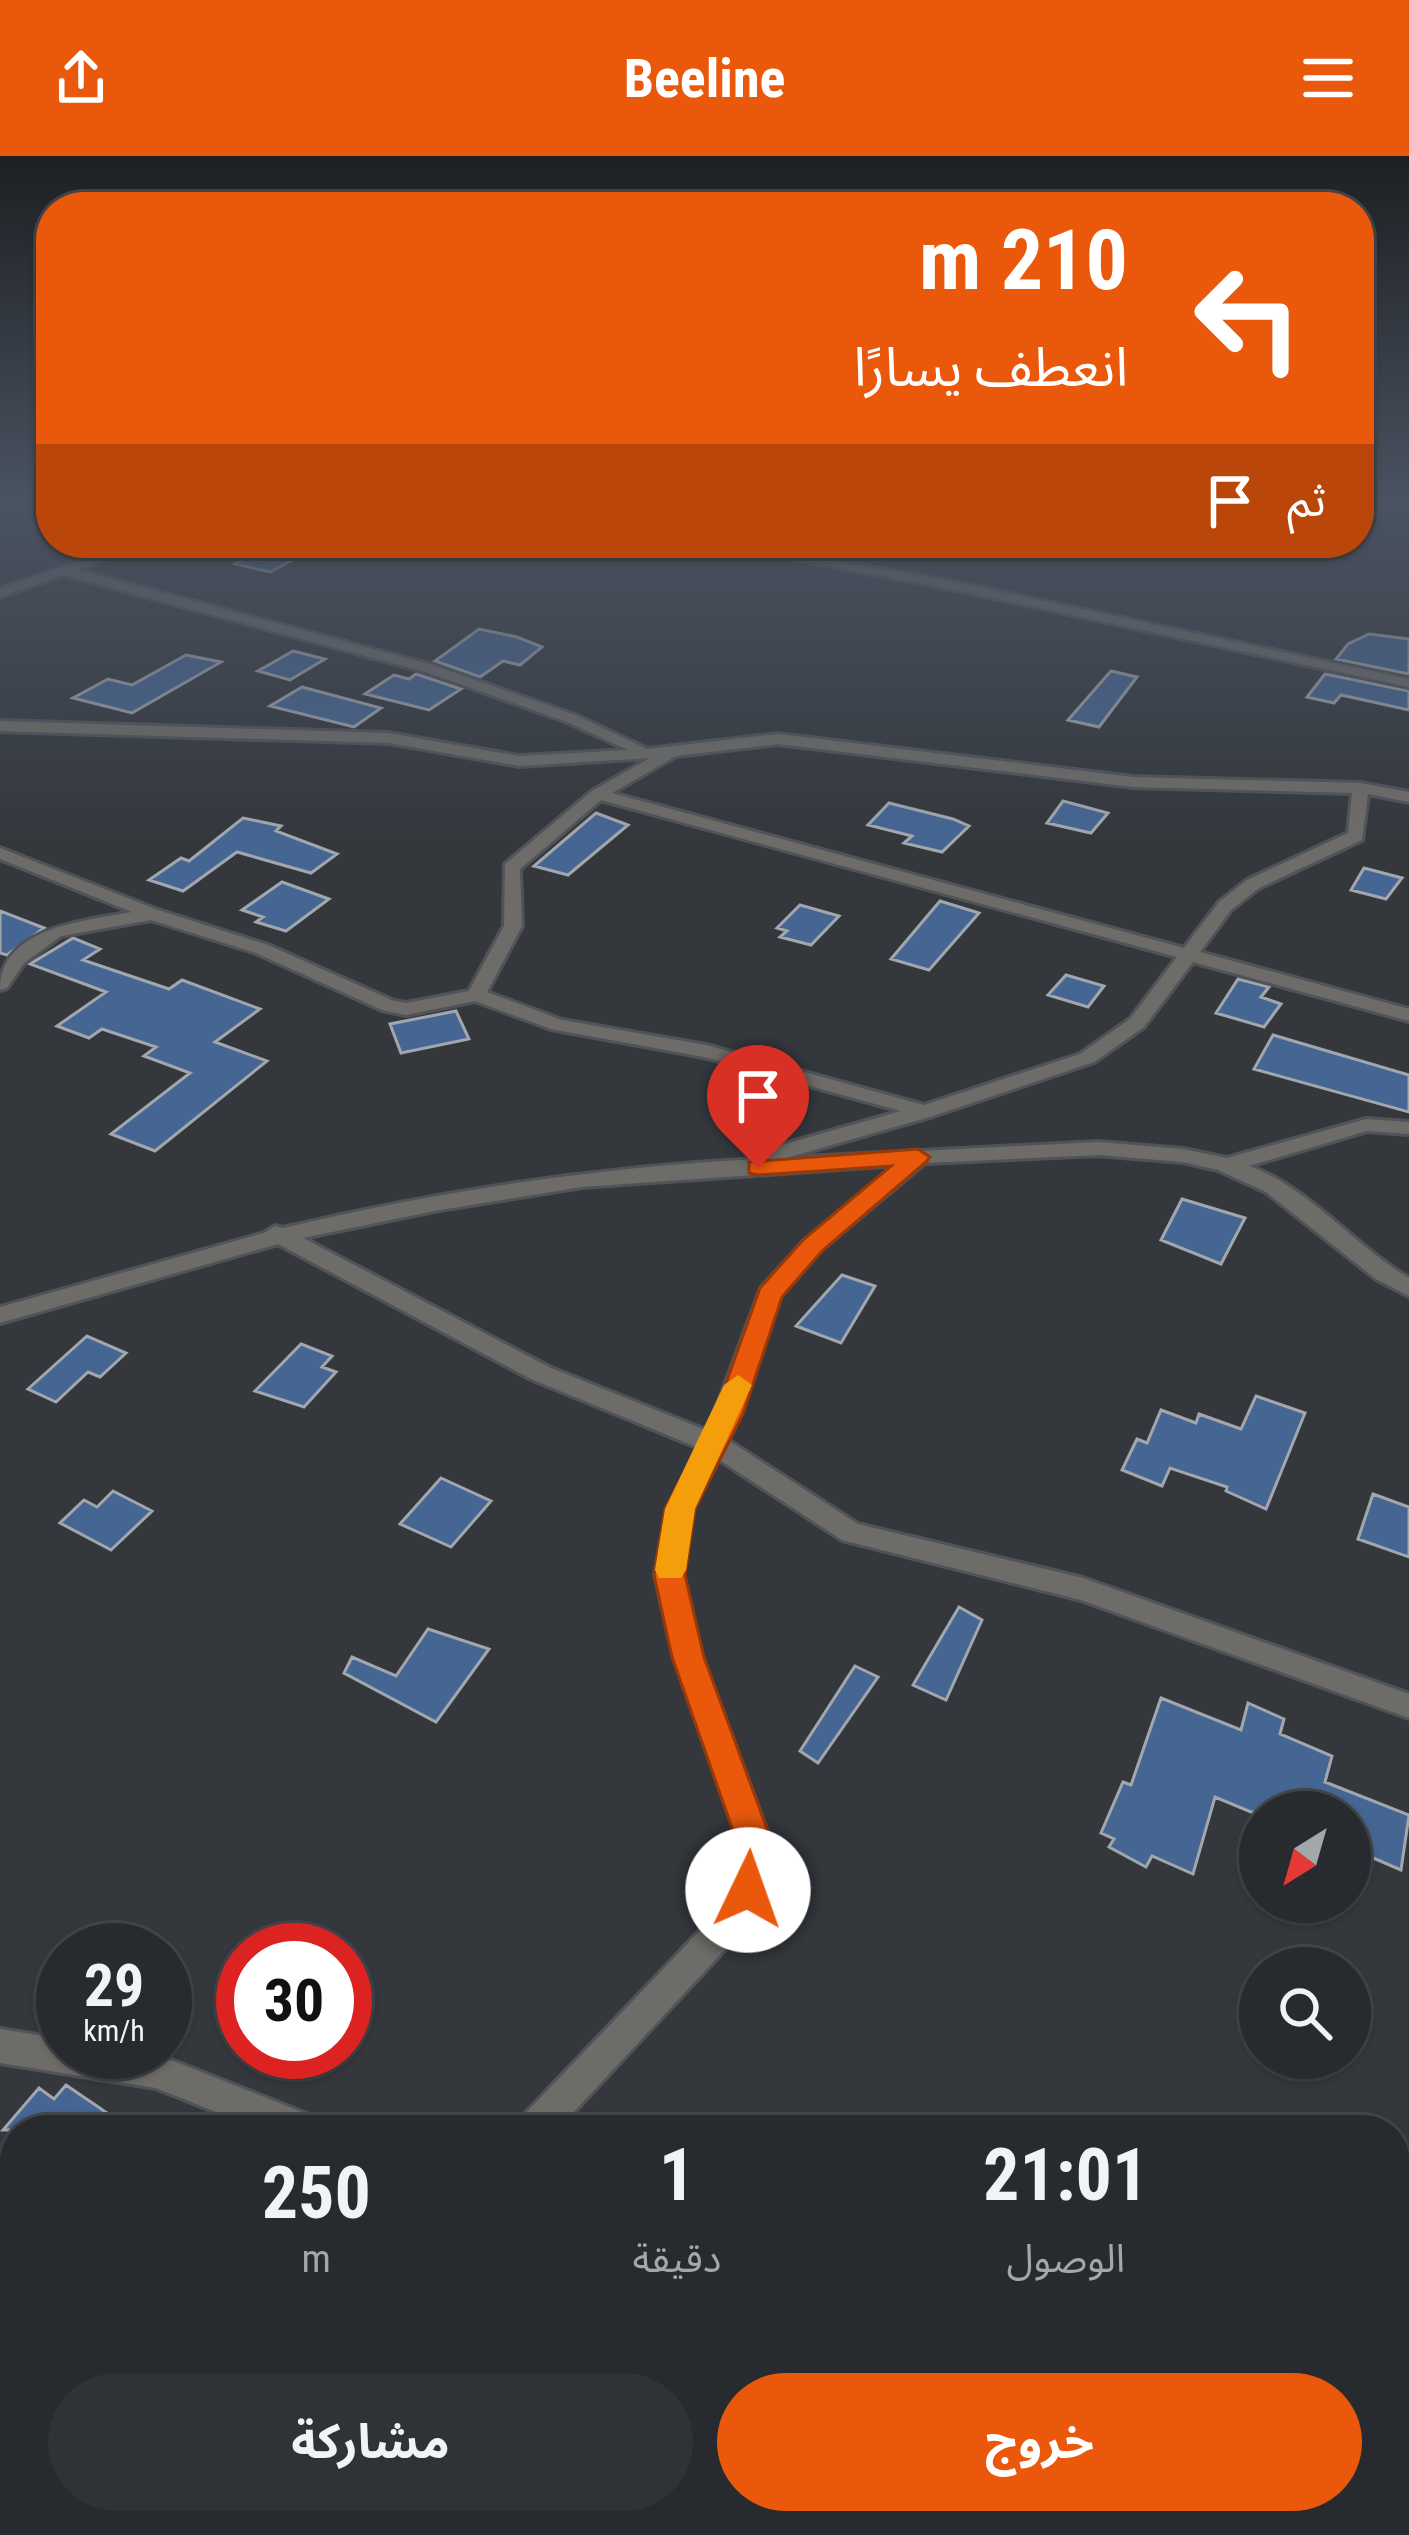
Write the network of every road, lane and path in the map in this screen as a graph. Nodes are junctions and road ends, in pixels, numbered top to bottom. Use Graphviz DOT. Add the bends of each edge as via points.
graph roads {
  1 [pos="210,612"];
  2 [pos="1080,612"];
  3 [pos="1409,683"];
  4 [pos="0,727"];
  5 [pos="642,750"];
  6 [pos="671,752"];
  7 [pos="1360,788"];
  8 [pos="598,794"];
  9 [pos="1409,797"];
  10 [pos="0,853"];
  11 [pos="152,914"];
  12 [pos="1185,952"];
  13 [pos="0,984"];
  14 [pos="476,995"];
  15 [pos="1409,1015"];
  16 [pos="926,1112"];
  17 [pos="1409,1128"];
  18 [pos="918,1157"];
  19 [pos="1227,1165"];
  20 [pos="717,1170"];
  21 [pos="275,1233"];
  22 [pos="1409,1288"];
  23 [pos="0,1315"];
  24 [pos="713,1443"];
  25 [pos="1409,1706"];
  26 [pos="0,2046"];
  27 [pos="267,2115"];
  28 [pos="546,2115"];
  1 -- 5 [label="street" via="580,719"];
  2 -- 3 [label="street"];
  4 -- 5 [label="street" via="389,738 519,761"];
  5 -- 6 [label="street"];
  6 -- 7 [label="street" via="778,739 1133,782"];
  6 -- 8 [label="street"];
  7 -- 9 [label="street"];
  7 -- 12 [label="street" via="1356,836 1253,884"];
  8 -- 12 [label="street"];
  8 -- 14 [label="street" via="511,868 513,926"];
  10 -- 11 [label="street"];
  11 -- 13 [label="street" via="55,932 17,959"];
  11 -- 14 [label="street" via="230,937 389,1006"];
  12 -- 15 [label="street"];
  12 -- 16 [label="street" via="1119,1040"];
  14 -- 16 [label="street" via="558,1025 706,1052"];
  16 -- 20 [label="street"];
  17 -- 19 [label="street" via="1366,1125"];
  18 -- 19 [label="street" via="1161,1150"];
  18 -- 20 [label="street"];
  18 -- 24 [label="street" via="813,1245 770,1294"];
  19 -- 22 [label="street" via="1293,1197 1376,1272"];
  20 -- 21 [label="street" via="584,1179"];
  21 -- 23 [label="street"];
  21 -- 24 [label="street" via="540,1373"];
  24 -- 25 [label="street" via="851,1533 1106,1596"];
  24 -- 28 [label="street" via="680,1509 669,1575 688,1657 756,1845 748,1890 721,1931"];
  26 -- 27 [label="street" via="156,2071"];
}
